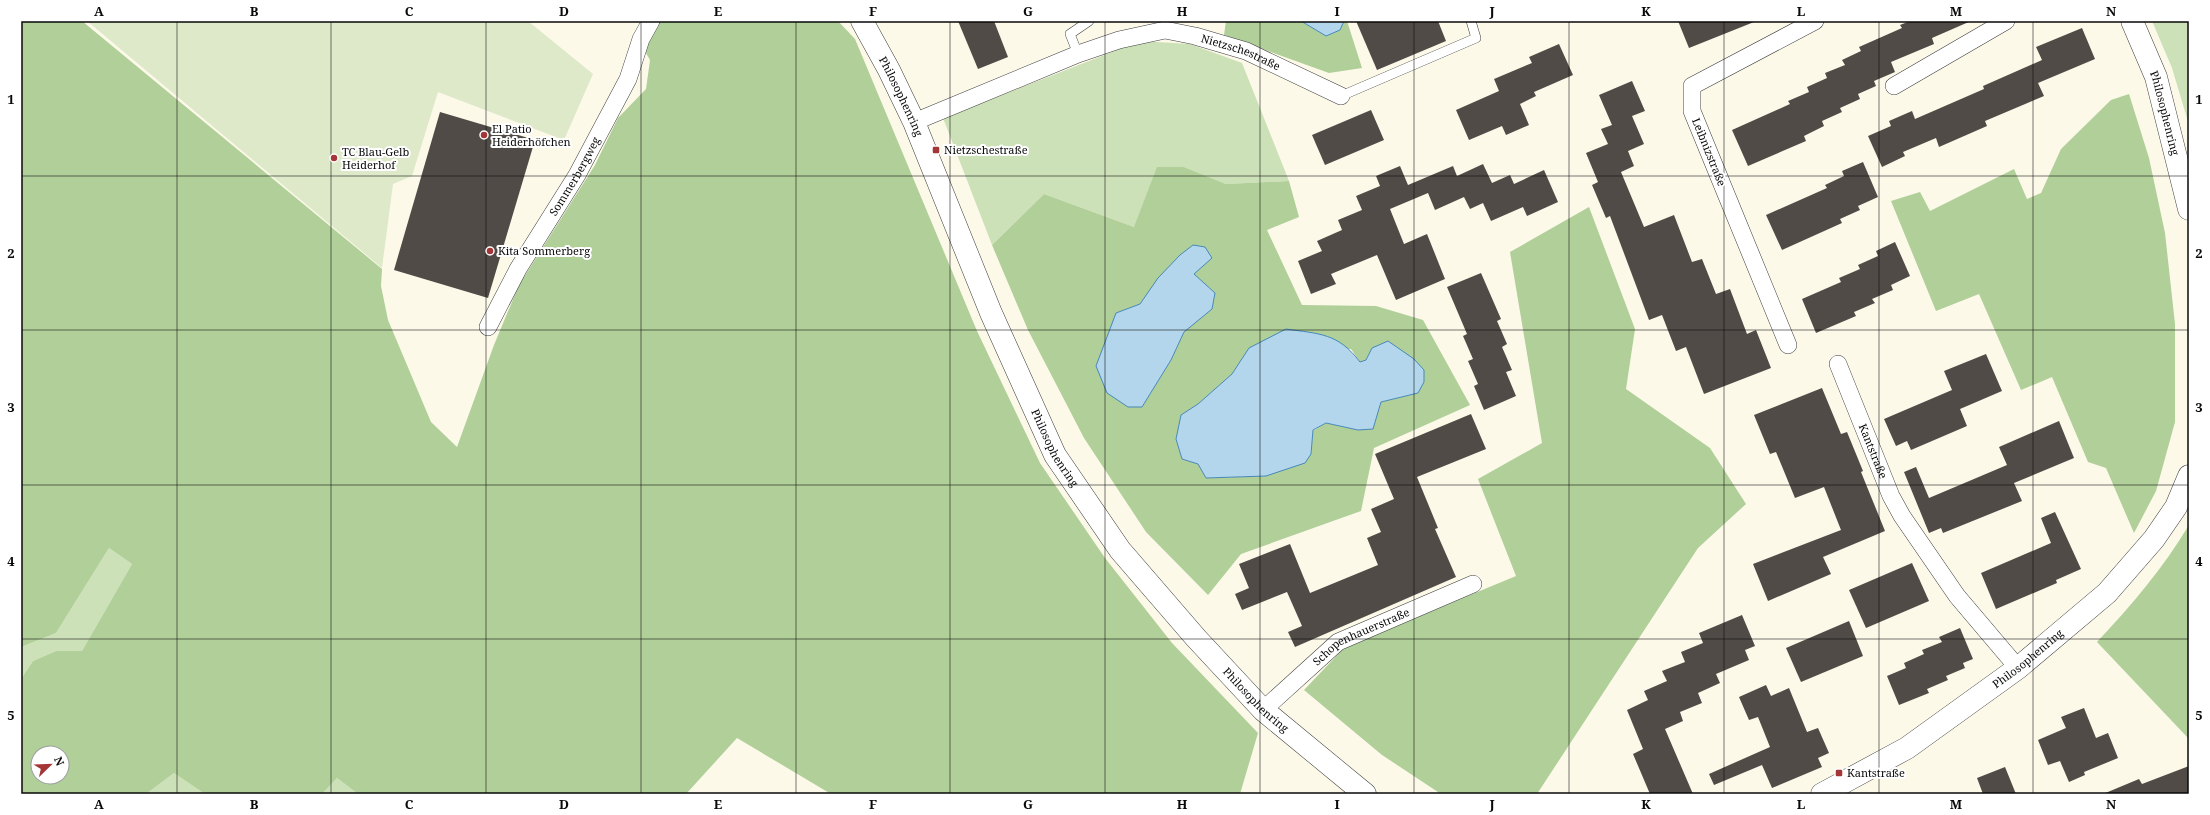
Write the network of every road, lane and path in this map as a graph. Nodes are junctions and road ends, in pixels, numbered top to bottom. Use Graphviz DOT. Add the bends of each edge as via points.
graph roads {
  1 [pos="651,21"];
  2 [pos="862,21"];
  3 [pos="1089,21"];
  4 [pos="1471,21"];
  5 [pos="1815,21"];
  6 [pos="2006,21"];
  7 [pos="2132,21"];
  8 [pos="1163,26"];
  9 [pos="1078,54"];
  10 [pos="1894,86"];
  11 [pos="1341,96"];
  12 [pos="914,122"];
  13 [pos="2189,209"];
  14 [pos="488,327"];
  15 [pos="1788,345"];
  16 [pos="1838,364"];
  17 [pos="2189,476"];
  18 [pos="1473,584"];
  19 [pos="2018,668"];
  20 [pos="1263,710"];
  21 [pos="1364,794"];
  22 [pos="1822,794"];
  1 -- 14 [label="street, Sommerbergweg" via="641,39 628,79 576,175 518,269"];
  2 -- 12 [label="street, Philosophenring"];
  3 -- 9 [label="lane" via="1070,34"];
  4 -- 11 [label="lane, Nietzschestraße" via="1476,38"];
  5 -- 15 [label="street, Leibnizstraße" via="1692,86 1692,111"];
  6 -- 10 [label="street"];
  7 -- 13 [label="street, Philosophenring" via="2156,77"];
  8 -- 9 [label="street, Nietzschestraße"];
  8 -- 11 [label="street, Nietzschestraße" via="1246,51"];
  9 -- 12 [label="street, Nietzschestraße"];
  12 -- 20 [label="street, Philosophenring" via="991,314 1056,455 1120,550"];
  16 -- 19 [label="street, Kantstraße" via="1902,516 1957,596"];
  17 -- 19 [label="street, Philosophenring" via="2176,507 2154,539 2107,593"];
  18 -- 20 [label="street, Schopenhauerstraße" via="1338,642"];
  19 -- 22 [label="street, Philosophenring" via="1907,748"];
  20 -- 21 [label="street, Philosophenring"];
}
